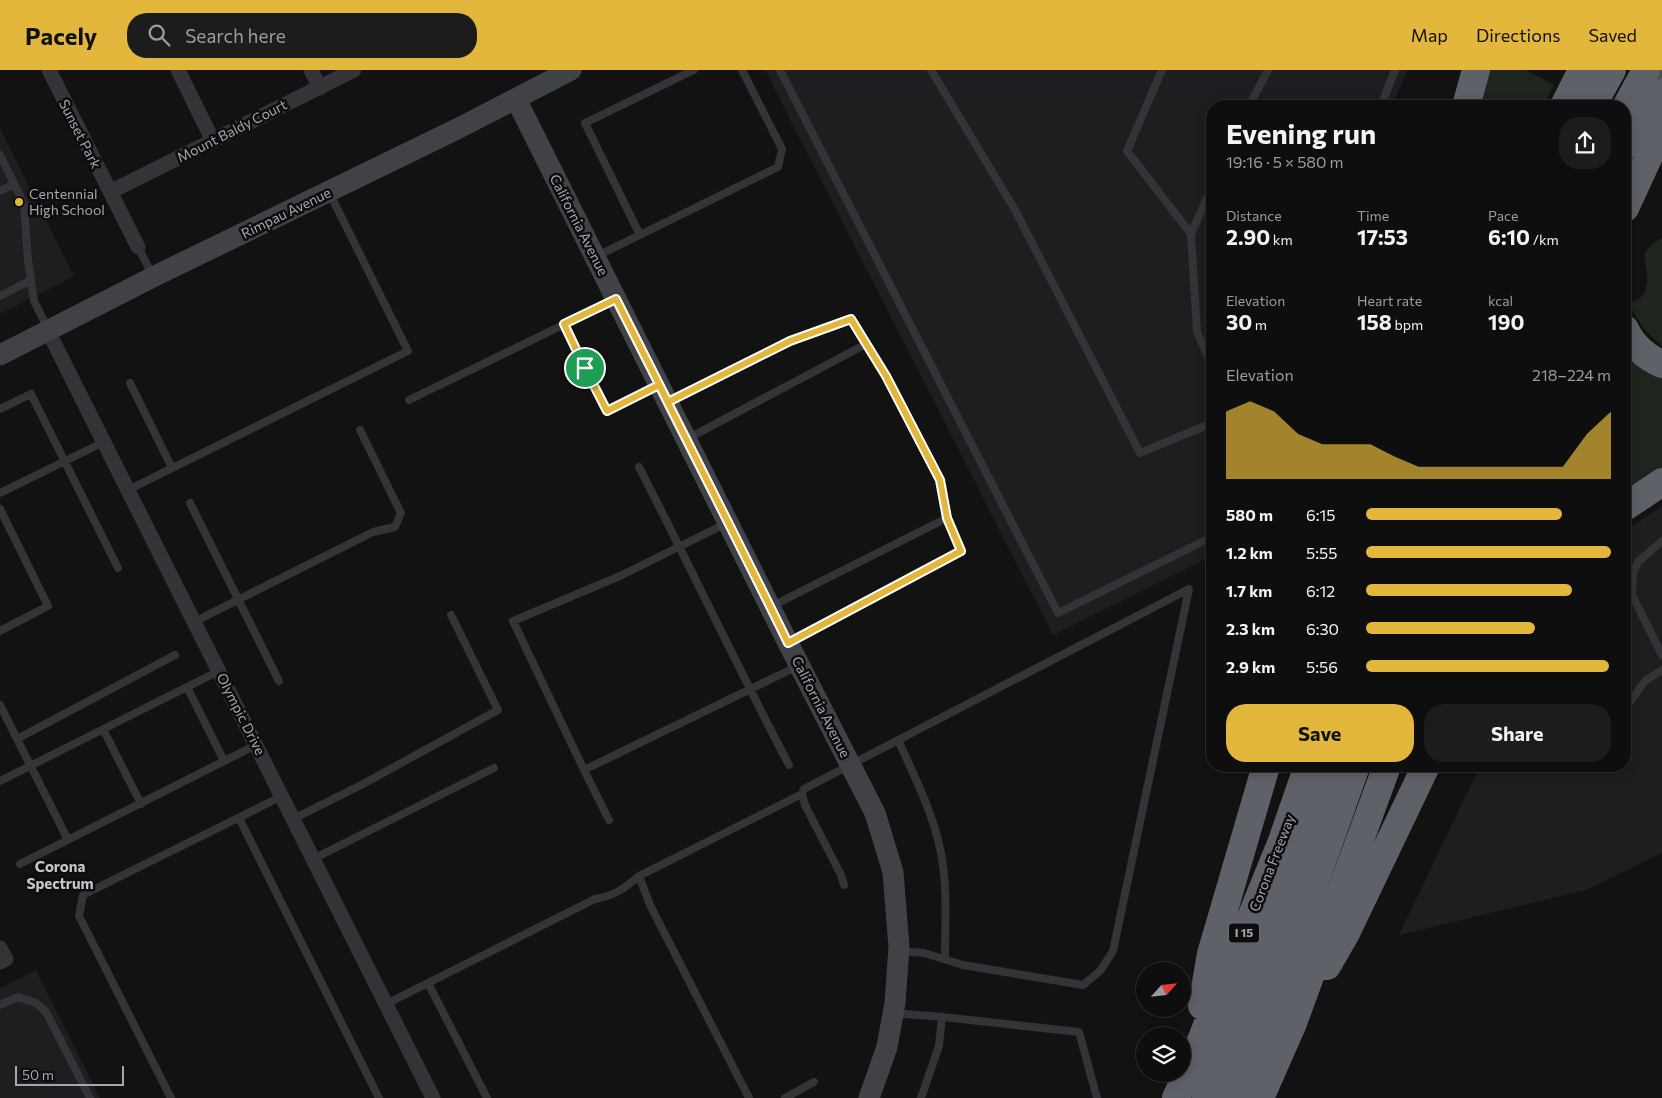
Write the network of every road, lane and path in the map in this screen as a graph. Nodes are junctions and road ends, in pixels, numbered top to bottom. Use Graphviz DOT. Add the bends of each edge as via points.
graph roads {
  1 [pos="49,70"];
  2 [pos="178,70"];
  3 [pos="311,70"];
  4 [pos="354,70"];
  5 [pos="571,70"];
  6 [pos="694,70"];
  7 [pos="742,70"];
  8 [pos="780,70"];
  9 [pos="931,70"];
  10 [pos="1162,70"];
  11 [pos="1268,70"];
  12 [pos="1395,70"];
  13 [pos="1476,70"];
  14 [pos="1571,70"];
  15 [pos="1582,70"];
  16 [pos="1612,70"];
  17 [pos="1646,70"];
  18 [pos="320,88"];
  19 [pos="1662,92"];
  20 [pos="516,99"];
  21 [pos="1252,100"];
  22 [pos="1383,100"];
  23 [pos="1468,100"];
  24 [pos="1567,100"];
  25 [pos="1595,100"];
  26 [pos="1627,100"];
  27 [pos="1630,100"];
  28 [pos="1631,102"];
  29 [pos="1662,119"];
  30 [pos="1662,128"];
  31 [pos="213,141"];
  32 [pos="1631,154"];
  33 [pos="0,155"];
  34 [pos="14,184"];
  35 [pos="0,191"];
  36 [pos="110,192"];
  37 [pos="329,192"];
  38 [pos="1631,195"];
  39 [pos="1206,201"];
  40 [pos="1192,234"];
  41 [pos="640,235"];
  42 [pos="138,247"];
  43 [pos="595,257"];
  44 [pos="153,277"];
  45 [pos="31,280"];
  46 [pos="0,296"];
  47 [pos="616,299"];
  48 [pos="564,324"];
  49 [pos="48,331"];
  50 [pos="1631,338"];
  51 [pos="866,344"];
  52 [pos="1206,352"];
  53 [pos="0,355"];
  54 [pos="1662,364"];
  55 [pos="130,383"];
  56 [pos="663,393"];
  57 [pos="409,400"];
  58 [pos="0,409"];
  59 [pos="1206,426"];
  60 [pos="360,430"];
  61 [pos="686,439"];
  62 [pos="104,442"];
  63 [pos="65,461"];
  64 [pos="639,467"];
  65 [pos="172,468"];
  66 [pos="1662,482"];
  67 [pos="128,490"];
  68 [pos="0,493"];
  69 [pos="190,503"];
  70 [pos="1631,503"];
  71 [pos="0,509"];
  72 [pos="947,518"];
  73 [pos="728,522"];
  74 [pos="1206,540"];
  75 [pos="1662,542"];
  76 [pos="680,546"];
  77 [pos="118,568"];
  78 [pos="238,600"];
  79 [pos="770,607"];
  80 [pos="451,615"];
  81 [pos="194,622"];
  82 [pos="0,631"];
  83 [pos="788,643"];
  84 [pos="175,655"];
  85 [pos="1662,655"];
  86 [pos="800,665"];
  87 [pos="1662,670"];
  88 [pos="219,671"];
  89 [pos="279,681"];
  90 [pos="187,687"];
  91 [pos="749,689"];
  92 [pos="1631,701"];
  93 [pos="0,705"];
  94 [pos="103,729"];
  95 [pos="17,738"];
  96 [pos="898,740"];
  97 [pos="256,745"];
  98 [pos="224,761"];
  99 [pos="788,765"];
  100 [pos="851,765"];
  101 [pos="31,766"];
  102 [pos="494,768"];
  103 [pos="584,770"];
  104 [pos="1264,772"];
  105 [pos="1306,772"];
  106 [pos="1332,772"];
  107 [pos="1354,772"];
  108 [pos="1385,772"];
  109 [pos="1423,772"];
  110 [pos="0,781"];
  111 [pos="802,794"];
  112 [pos="282,796"];
  113 [pos="141,804"];
  114 [pos="239,818"];
  115 [pos="293,819"];
  116 [pos="609,820"];
  117 [pos="68,840"];
  118 [pos="313,859"];
  119 [pos="20,864"];
  120 [pos="639,876"];
  121 [pos="844,885"];
  122 [pos="898,951"];
  123 [pos="944,959"];
  124 [pos="428,983"];
  125 [pos="386,1004"];
  126 [pos="0,1005"];
  127 [pos="893,1013"];
  128 [pos="942,1017"];
  129 [pos="1293,1023"];
  130 [pos="1191,1065"];
  131 [pos="814,1082"];
  132 [pos="1183,1082"];
  133 [pos="90,1098"];
  134 [pos="171,1098"];
  135 [pos="380,1098"];
  136 [pos="433,1098"];
  137 [pos="487,1098"];
  138 [pos="749,1098"];
  139 [pos="785,1098"];
  140 [pos="869,1098"];
  141 [pos="920,1098"];
  142 [pos="1097,1098"];
  143 [pos="1176,1098"];
  144 [pos="1206,1098"];
  145 [pos="1233,1098"];
  146 [pos="1260,1098"];
  1 -- 36 [label="street, Sunset Park"];
  2 -- 31 [label="street"];
  3 -- 18 [label="street"];
  4 -- 18 [label="street, Mount Baldy Court"];
  5 -- 20 [label="main road, Rimpau Avenue"];
  6 -- 41 [label="lane" via="584,123"];
  7 -- 41 [label="lane" via="782,149 778,167"];
  8 -- 74 [label="lane" via="1058,614"];
  9 -- 59 [label="lane" via="1015,210 1140,453"];
  10 -- 40 [label="lane" via="1127,151"];
  11 -- 21 [label="lane"];
  12 -- 22 [label="lane"];
  13 -- 23 [label="highway"];
  14 -- 26 [label="main road"];
  15 -- 24 [label="highway"];
  16 -- 25 [label="highway"];
  17 -- 27 [label="highway"];
  18 -- 31 [label="street, Mount Baldy Court"];
  19 -- 32 [label="highway"];
  20 -- 37 [label="main road, Rimpau Avenue"];
  20 -- 43 [label="main road, California Avenue"];
  28 -- 29 [label="main road"];
  30 -- 38 [label="highway"];
  31 -- 36 [label="street, Mount Baldy Court"];
  33 -- 34 [label="lane"];
  34 -- 35 [label="lane"];
  34 -- 45 [label="lane" via="24,204"];
  36 -- 42 [label="street, Sunset Park"];
  37 -- 44 [label="main road, Rimpau Avenue"];
  37 -- 65 [label="lane" via="408,351"];
  39 -- 40 [label="lane"];
  40 -- 52 [label="lane" via="1197,332"];
  41 -- 43 [label="lane"];
  42 -- 44 [label="lane, Sunset Park"];
  43 -- 47 [label="main road, California Avenue"];
  44 -- 49 [label="main road, Rimpau Avenue"];
  45 -- 46 [label="lane"];
  45 -- 49 [label="lane" via="34,301"];
  47 -- 48 [label="lane"];
  47 -- 56 [label="main road, California Avenue"];
  48 -- 56 [label="lane" via="607,411"];
  48 -- 57 [label="lane"];
  49 -- 53 [label="main road, Rimpau Avenue"];
  49 -- 62 [label="street, Olympic Drive"];
  50 -- 54 [label="highway" via="1648,358"];
  51 -- 56 [label="lane" via="851,319"];
  51 -- 61 [label="lane"];
  51 -- 72 [label="lane" via="940,480"];
  55 -- 65 [label="lane"];
  56 -- 61 [label="main road, California Avenue"];
  58 -- 63 [label="lane" via="31,394"];
  60 -- 78 [label="lane" via="401,513 395,527 373,532"];
  61 -- 73 [label="main road, California Avenue"];
  62 -- 63 [label="lane"];
  62 -- 67 [label="street, Olympic Drive"];
  63 -- 68 [label="lane"];
  63 -- 77 [label="lane"];
  64 -- 76 [label="lane"];
  65 -- 67 [label="lane"];
  66 -- 70 [label="highway"];
  67 -- 81 [label="street, Olympic Drive"];
  69 -- 78 [label="lane"];
  71 -- 82 [label="lane" via="48,606"];
  72 -- 79 [label="lane"];
  72 -- 83 [label="lane" via="961,551"];
  73 -- 76 [label="lane"];
  73 -- 79 [label="main road, California Avenue"];
  75 -- 85 [label="lane" via="1638,562 1633,573 1632,595"];
  76 -- 91 [label="lane"];
  76 -- 103 [label="lane" via="620,576 513,621"];
  78 -- 81 [label="lane"];
  78 -- 89 [label="lane"];
  79 -- 83 [label="main road, California Avenue"];
  80 -- 115 [label="lane" via="498,710"];
  81 -- 88 [label="street, Olympic Drive"];
  83 -- 86 [label="main road, California Avenue"];
  84 -- 95 [label="lane"];
  86 -- 91 [label="lane"];
  86 -- 100 [label="main road, California Avenue"];
  87 -- 92 [label="lane" via="1646,682"];
  88 -- 90 [label="lane"];
  88 -- 97 [label="street, Olympic Drive"];
  90 -- 94 [label="lane"];
  90 -- 98 [label="lane"];
  91 -- 99 [label="lane"];
  91 -- 103 [label="lane"];
  93 -- 95 [label="lane"];
  94 -- 101 [label="lane"];
  94 -- 113 [label="lane"];
  95 -- 101 [label="lane"];
  96 -- 100 [label="lane"];
  96 -- 123 [label="lane" via="922,792 940,848 946,896"];
  96 -- 123 [label="lane" via="1189,589 1113,951 1100,971 1083,985"];
  97 -- 98 [label="lane"];
  97 -- 112 [label="street, Olympic Drive"];
  98 -- 113 [label="lane"];
  100 -- 111 [label="lane" via="804,789"];
  100 -- 122 [label="main road, California Avenue" via="875,813 893,872"];
  101 -- 110 [label="lane"];
  101 -- 117 [label="lane"];
  102 -- 118 [label="lane"];
  103 -- 116 [label="lane"];
  104 -- 130 [label="highway" via="1212,954"];
  105 -- 130 [label="highway, Corona Freeway / I 15" via="1282,841"];
  106 -- 144 [label="highway" via="1297,872"];
  107 -- 145 [label="highway" via="1273,999"];
  108 -- 129 [label="highway"];
  109 -- 129 [label="highway" via="1346,934"];
  111 -- 120 [label="lane"];
  111 -- 121 [label="lane"];
  112 -- 114 [label="lane"];
  112 -- 115 [label="street, Olympic Drive"];
  113 -- 117 [label="lane"];
  114 -- 134 [label="lane" via="83,895 79,916"];
  114 -- 135 [label="lane"];
  115 -- 118 [label="street, Olympic Drive"];
  117 -- 119 [label="lane"];
  118 -- 125 [label="street, Olympic Drive"];
  120 -- 124 [label="lane" via="621,891 595,898"];
  120 -- 138 [label="lane" via="650,905"];
  122 -- 123 [label="lane"];
  122 -- 127 [label="main road, California Avenue"];
  124 -- 125 [label="lane"];
  124 -- 137 [label="lane"];
  125 -- 136 [label="street, Olympic Drive"];
  126 -- 133 [label="lane" via="18,997 36,1003 46,1012"];
  127 -- 128 [label="lane"];
  127 -- 140 [label="main road, California Avenue" via="887,1047"];
  128 -- 141 [label="lane" via="939,1046"];
  128 -- 142 [label="lane" via="1079,1032"];
  129 -- 146 [label="highway"];
  131 -- 139 [label="lane"];
  132 -- 143 [label="highway, Corona Freeway / I 15"];
}
